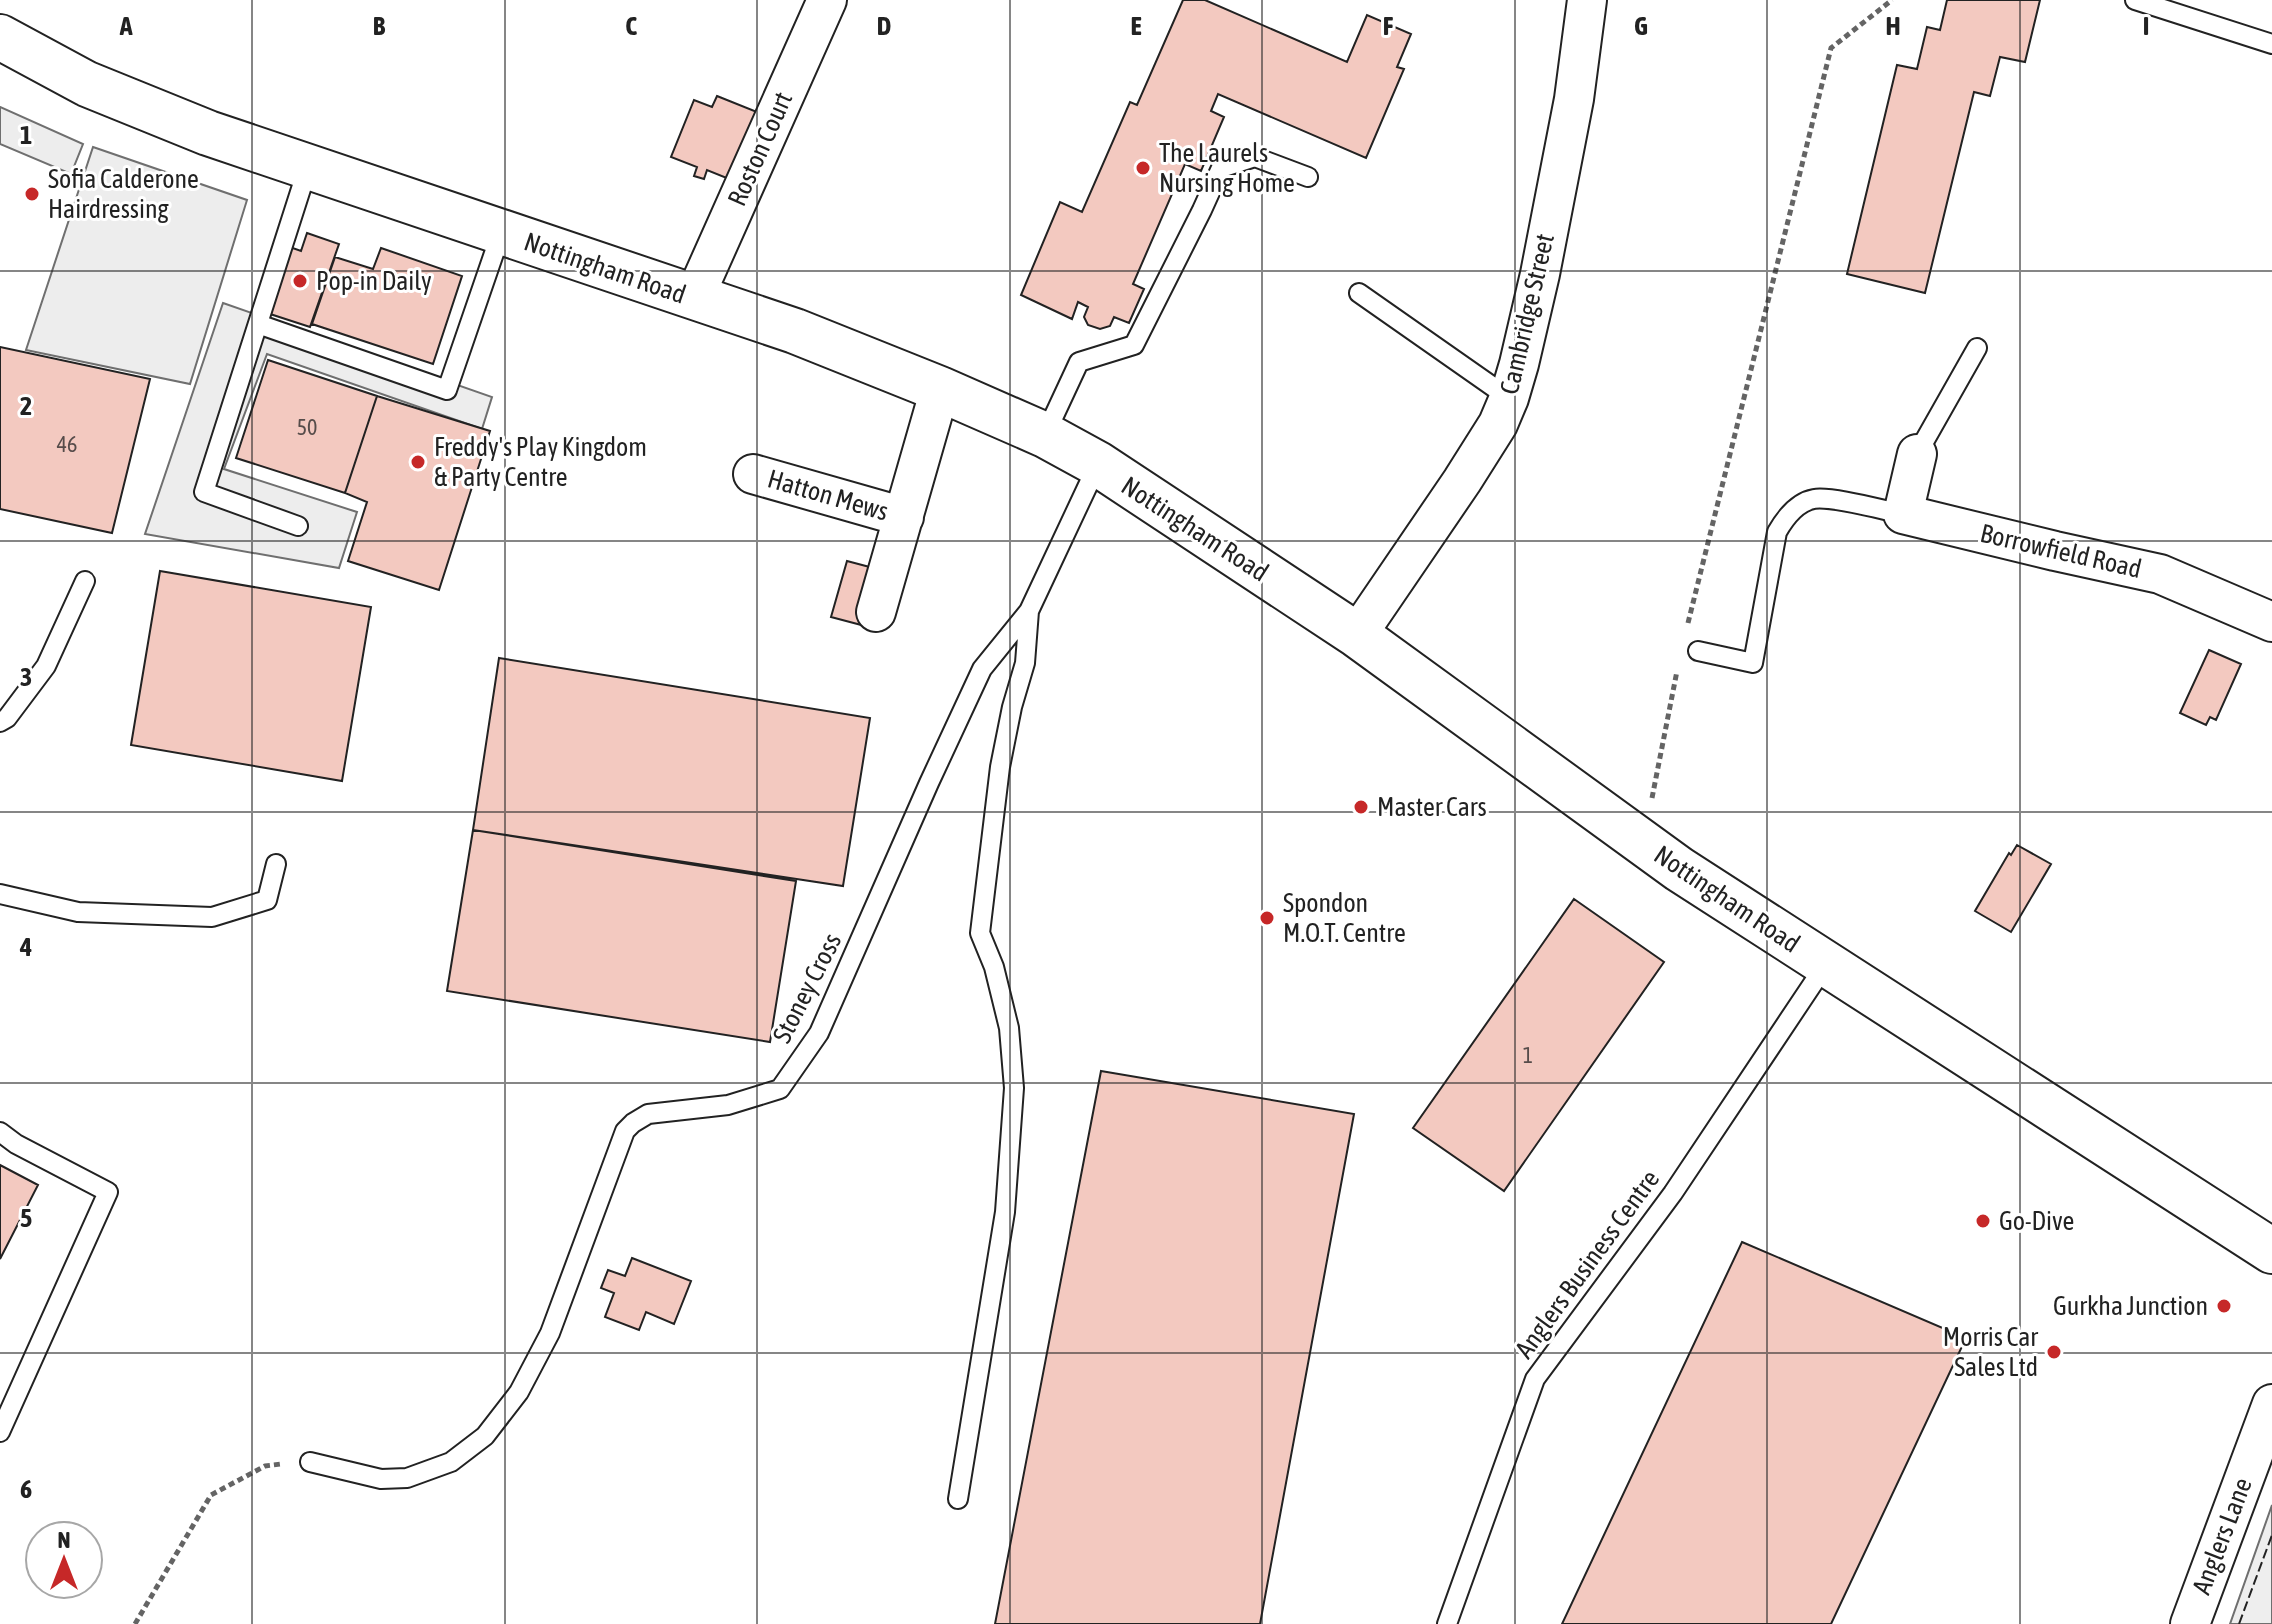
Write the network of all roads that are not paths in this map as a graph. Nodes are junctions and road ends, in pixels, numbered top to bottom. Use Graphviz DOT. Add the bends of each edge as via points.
graph roads {
  1 [pos="827,0"];
  2 [pos="1587,0"];
  3 [pos="2135,0"];
  4 [pos="0,37"];
  5 [pos="2272,44"];
  6 [pos="308,167"];
  7 [pos="1308,177"];
  8 [pos="501,233"];
  9 [pos="1359,293"];
  10 [pos="694,298"];
  11 [pos="258,324"];
  12 [pos="1977,348"];
  13 [pos="940,389"];
  14 [pos="1509,398"];
  15 [pos="1045,435"];
  16 [pos="1917,454"];
  17 [pos="1098,464"];
  18 [pos="753,474"];
  19 [pos="1903,514"];
  20 [pos="904,517"];
  21 [pos="298,526"];
  22 [pos="85,581"];
  23 [pos="1029,611"];
  24 [pos="876,612"];
  25 [pos="2272,622"];
  26 [pos="1357,635"];
  27 [pos="1690,649"];
  28 [pos="0,722"];
  29 [pos="276,864"];
  30 [pos="0,894"];
  31 [pos="1826,964"];
  32 [pos="0,1132"];
  33 [pos="2272,1251"];
  34 [pos="2272,1404"];
  35 [pos="0,1432"];
  36 [pos="310,1462"];
  37 [pos="958,1499"];
  38 [pos="1447,1624"];
  39 [pos="2190,1624"];
  1 -- 10 [label="street, Roston Court"];
  2 -- 14 [label="street, Cambridge Street" via="1540,274"];
  3 -- 5 [label="lane"];
  4 -- 6 [label="main road, Nottingham Road" via="87,84"];
  6 -- 8 [label="main road, Nottingham Road"];
  6 -- 11 [label="lane"];
  7 -- 15 [label="lane" via="1255,157 1221,168 1134,345 1079,362"];
  8 -- 10 [label="main road, Nottingham Road"];
  8 -- 11 [label="lane" via="447,390"];
  9 -- 14 [label="lane"];
  10 -- 13 [label="main road, Nottingham Road" via="795,331"];
  11 -- 21 [label="lane" via="204,492"];
  12 -- 16 [label="lane"];
  13 -- 15 [label="main road, Nottingham Road"];
  13 -- 20 [label="street, Hatton Mews"];
  14 -- 26 [label="street, Cambridge Street" via="1462,481"];
  15 -- 17 [label="main road, Nottingham Road"];
  16 -- 19 [label="street"];
  17 -- 23 [label="lane, Stoney Cross"];
  17 -- 26 [label="main road, Nottingham Road"];
  18 -- 20 [label="street, Hatton Mews"];
  19 -- 25 [label="street, Borrowfield Road" via="2160,574"];
  19 -- 27 [label="lane" via="1814,499 1799,506 1777,532 1753,663"];
  20 -- 24 [label="street, Hatton Mews"];
  22 -- 28 [label="lane" via="46,666"];
  23 -- 36 [label="lane, Stoney Cross" via="982,669 819,1033 780,1089 728,1105 648,1114 625,1131 550,1333 519,1392 485,1436 451,1462 407,1478 381,1479"];
  23 -- 37 [label="lane" via="1025,663 1000,767 980,933 1009,1028 1014,1088 1005,1212"];
  26 -- 31 [label="main road, Nottingham Road" via="1679,869"];
  29 -- 30 [label="lane" via="267,900 212,917 78,912"];
  31 -- 33 [label="main road, Nottingham Road"];
  31 -- 38 [label="lane, Anglers Business Centre" via="1673,1193 1535,1379"];
  32 -- 35 [label="lane" via="108,1192"];
  34 -- 39 [label="street, Anglers Lane"];
}
